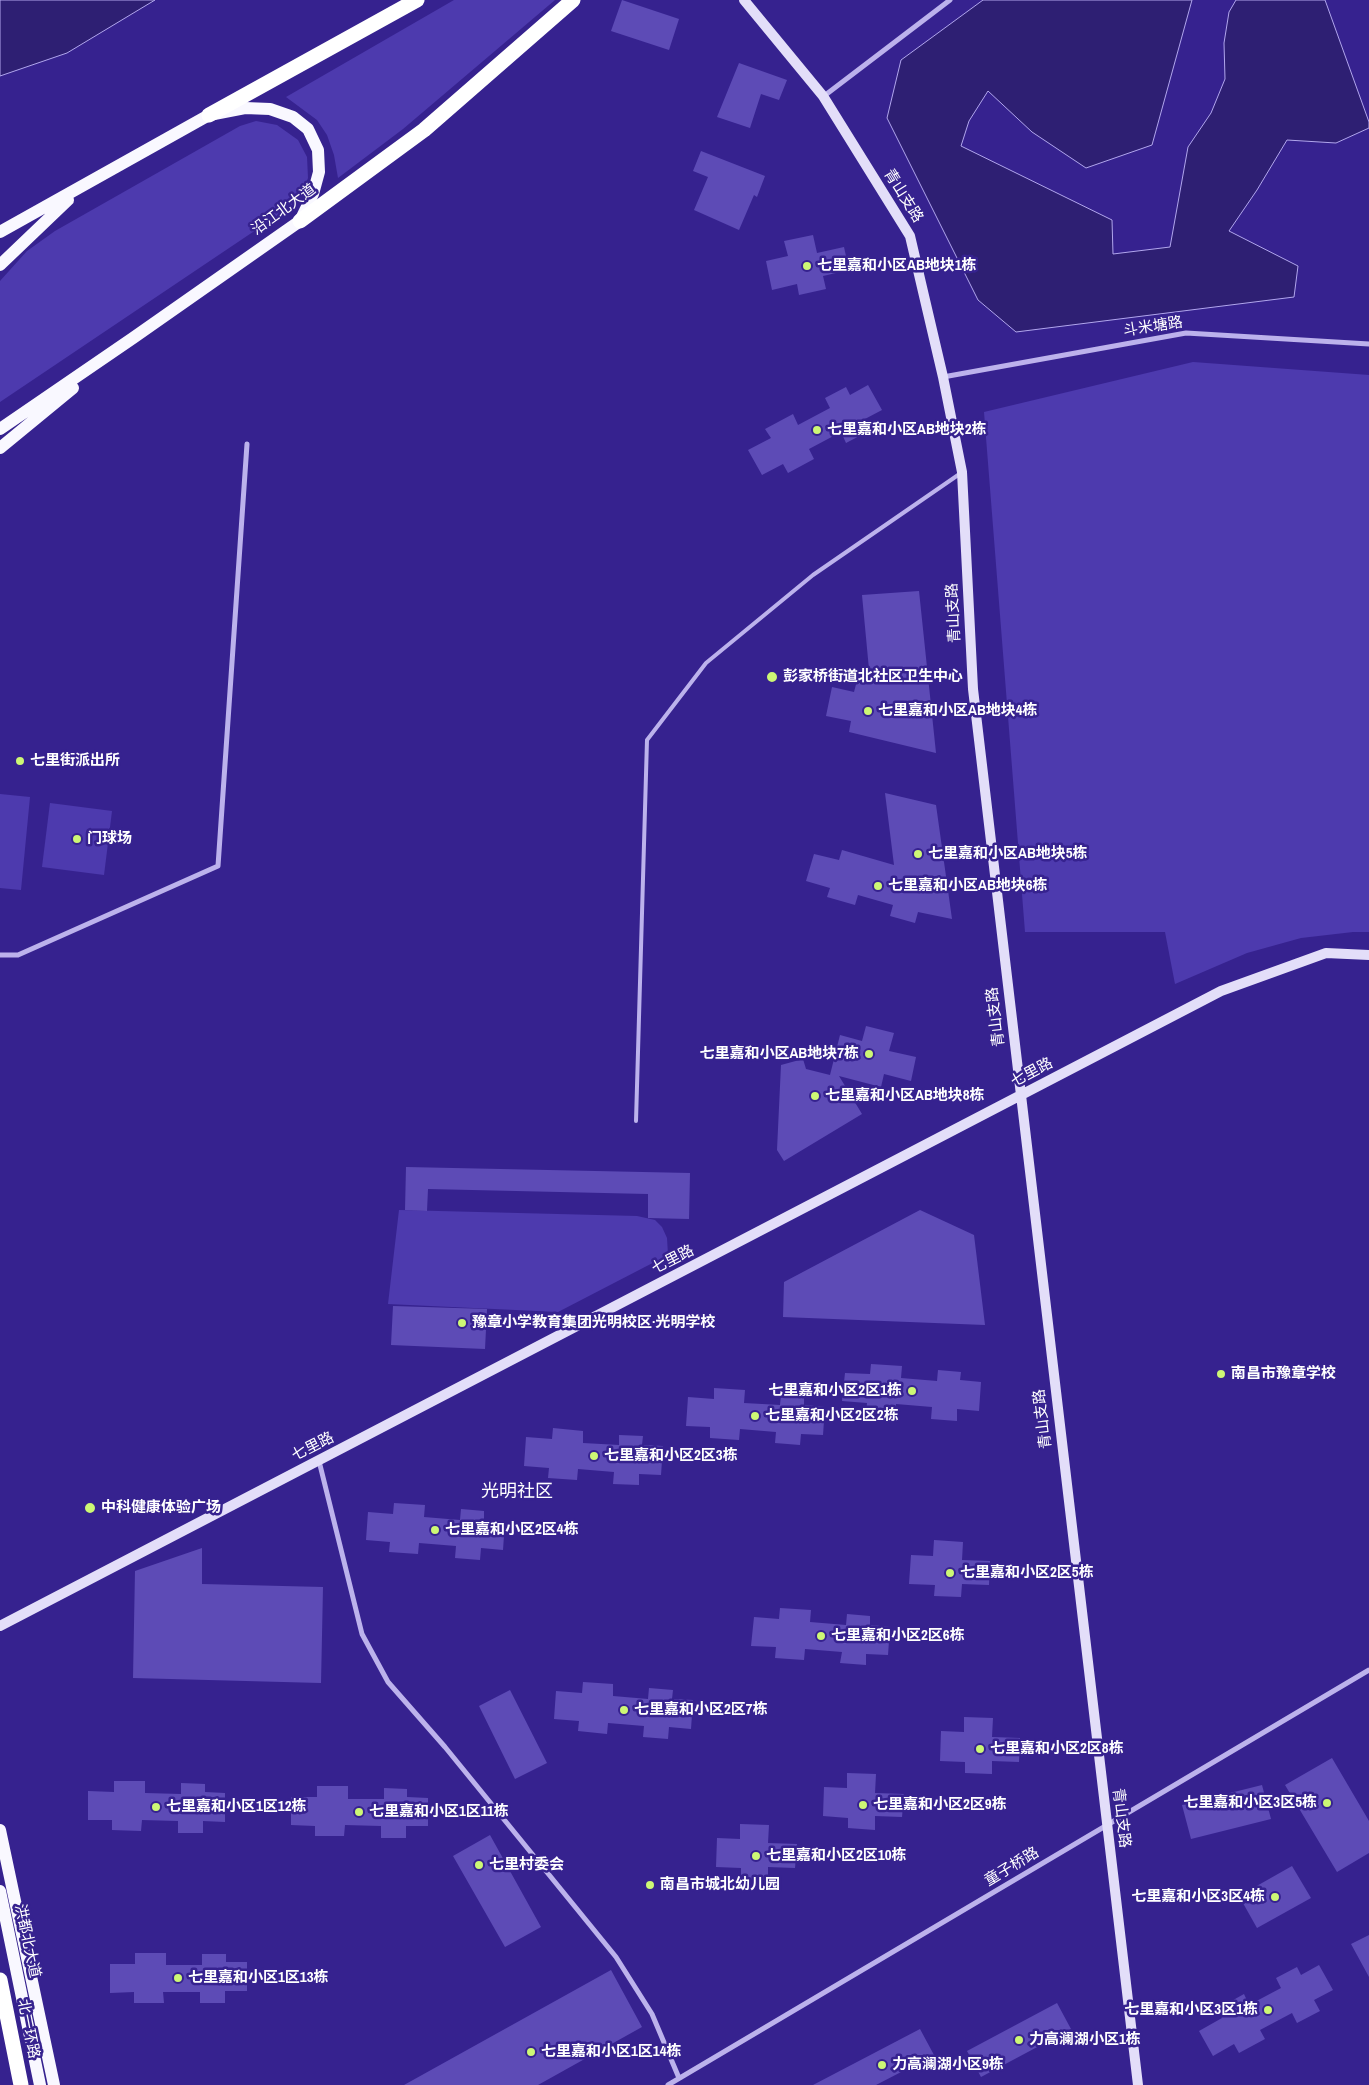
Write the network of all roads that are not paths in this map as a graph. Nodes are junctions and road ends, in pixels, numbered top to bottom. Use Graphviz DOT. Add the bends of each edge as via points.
graph roads {
  1 [pos="417,0"];
  2 [pos="573,0"];
  3 [pos="744,0"];
  4 [pos="950,0"];
  5 [pos="823,96"];
  6 [pos="209,115"];
  7 [pos="80,188"];
  8 [pos="300,220"];
  9 [pos="0,232"];
  10 [pos="0,265"];
  11 [pos="133,338"];
  12 [pos="1369,344"];
  13 [pos="943,377"];
  14 [pos="0,429"];
  15 [pos="247,444"];
  16 [pos="0,448"];
  17 [pos="962,472"];
  18 [pos="0,955"];
  19 [pos="1369,955"];
  20 [pos="1021,1096"];
  21 [pos="636,1121"];
  22 [pos="319,1461"];
  23 [pos="0,1626"];
  24 [pos="1369,1670"];
  25 [pos="1106,1825"];
  26 [pos="0,1830"];
  27 [pos="0,1891"];
  28 [pos="0,1980"];
  29 [pos="679,2078"];
  30 [pos="21,2085"];
  31 [pos="40,2085"];
  32 [pos="54,2085"];
  33 [pos="668,2085"];
  34 [pos="1138,2085"];
  1 -- 6 [label="highway"];
  2 -- 8 [label="highway, 沿江北大道" via="424,130"];
  3 -- 5 [label="street, 青山支路"];
  4 -- 5 [label="street"];
  5 -- 13 [label="street, 青山支路" via="910,236"];
  6 -- 7 [label="main road"];
  6 -- 8 [label="main road" via="246,108 270,109 293,117 308,129 318,150 319,172 313,194"];
  7 -- 9 [label="main road"];
  7 -- 10 [label="main road"];
  8 -- 11 [label="main road, 沿江北大道"];
  11 -- 14 [label="main road, 沿江北大道"];
  11 -- 16 [label="main road"];
  12 -- 13 [label="street, 斗米塘路" via="1186,333"];
  13 -- 17 [label="street, 青山支路"];
  15 -- 18 [label="street" via="218,866 18,955"];
  17 -- 20 [label="street, 青山支路" via="973,689"];
  17 -- 21 [label="lane" via="813,575 706,663 647,740"];
  19 -- 20 [label="street, 七里路" via="1326,953 1220,991"];
  20 -- 22 [label="street, 七里路"];
  20 -- 25 [label="street, 青山支路"];
  22 -- 23 [label="street, 七里路"];
  22 -- 29 [label="street" via="362,1634 388,1682 616,1956 652,2014"];
  24 -- 25 [label="street, 童子桥路"];
  25 -- 29 [label="street, 童子桥路"];
  25 -- 34 [label="street, 青山支路"];
  26 -- 32 [label="main road"];
  27 -- 31 [label="main road, 洪都北大道"];
  28 -- 30 [label="highway, 北一环路"];
  29 -- 33 [label="street, 童子桥路"];
}
